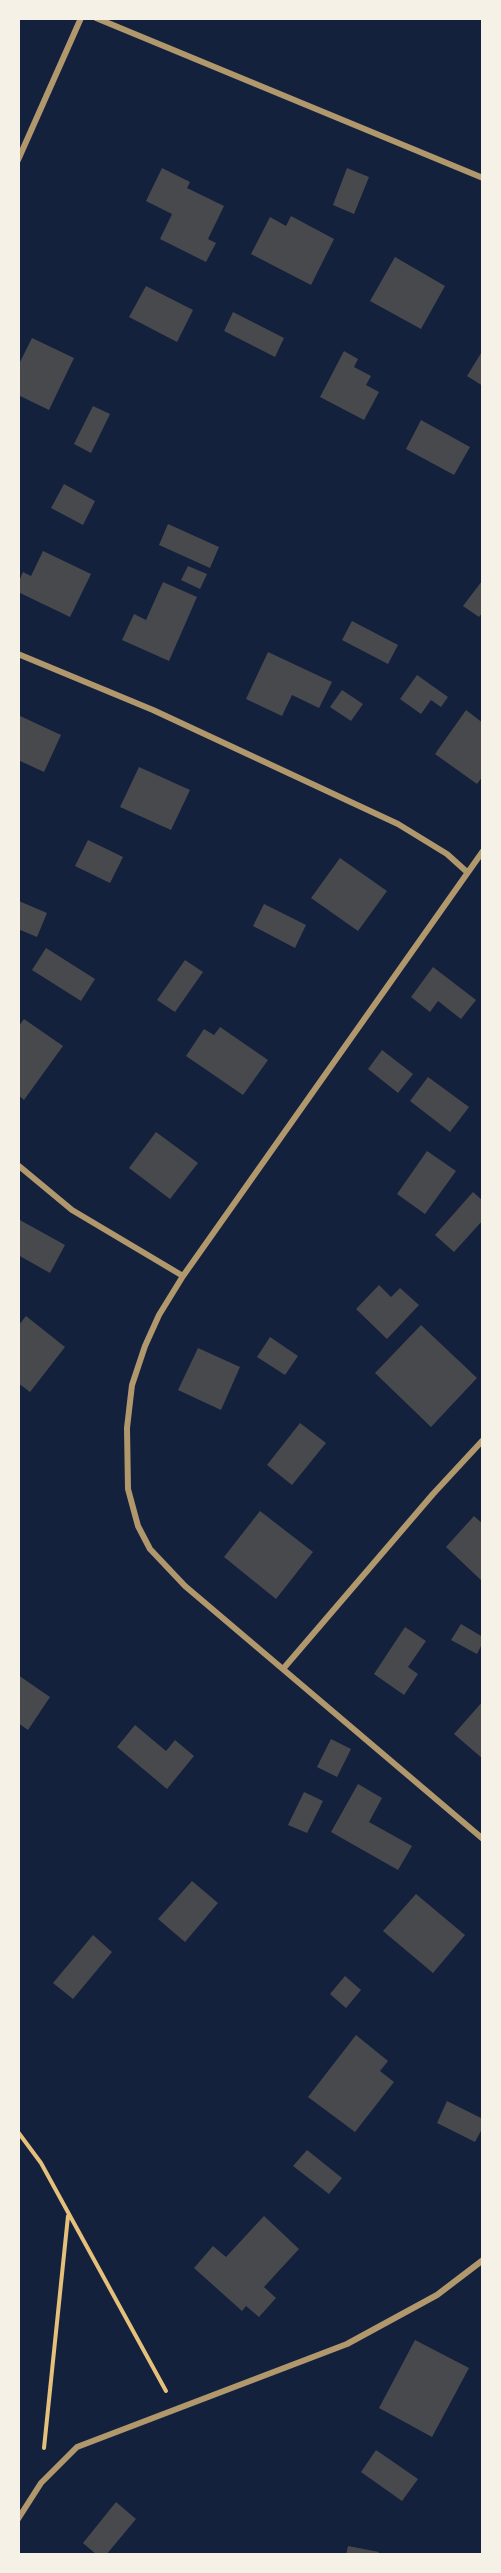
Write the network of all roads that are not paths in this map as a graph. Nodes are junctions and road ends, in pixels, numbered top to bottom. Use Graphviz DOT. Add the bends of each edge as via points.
graph roads {
  1 [pos="81,18"];
  2 [pos="96,18"];
  3 [pos="18,160"];
  4 [pos="483,178"];
  5 [pos="18,654"];
  6 [pos="483,851"];
  7 [pos="467,872"];
  8 [pos="19,1166"];
  9 [pos="183,1276"];
  10 [pos="483,1440"];
  11 [pos="283,1669"];
  12 [pos="483,1839"];
  13 [pos="483,2260"];
  14 [pos="18,2519"];
  1 -- 3 [label="street"];
  2 -- 4 [label="street"];
  5 -- 7 [label="street" via="153,710 398,824 447,854"];
  6 -- 7 [label="street"];
  7 -- 9 [label="street"];
  8 -- 9 [label="street" via="72,1210"];
  9 -- 11 [label="street" via="150,1336 132,1385 127,1428 132,1506 150,1550 164,1566"];
  10 -- 11 [label="street"];
  11 -- 12 [label="street"];
  13 -- 14 [label="street" via="437,2295 347,2344 77,2447 40,2483"];
}
